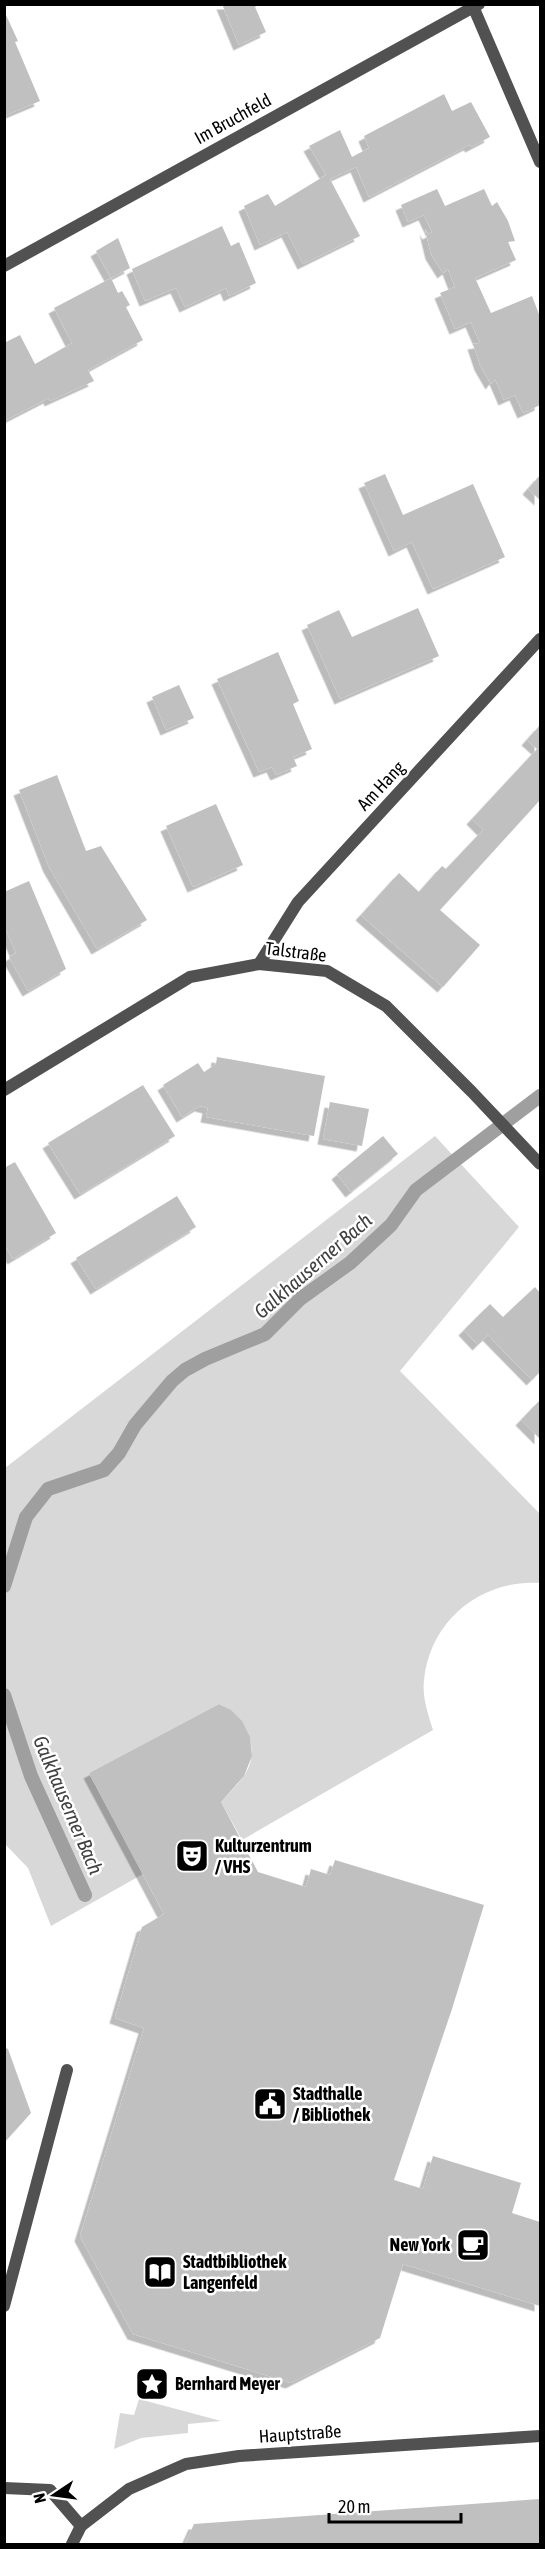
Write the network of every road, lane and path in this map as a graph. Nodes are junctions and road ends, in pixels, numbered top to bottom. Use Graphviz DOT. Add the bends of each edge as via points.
graph roads {
  1 [pos="475,6"];
  2 [pos="540,162"];
  3 [pos="4,266"];
  4 [pos="540,639"];
  5 [pos="259,964"];
  6 [pos="4,1090"];
  7 [pos="540,1164"];
  8 [pos="67,2070"];
  9 [pos="4,2306"];
  10 [pos="540,2436"];
  11 [pos="4,2488"];
  12 [pos="81,2526"];
  13 [pos="72,2544"];
  1 -- 2 [label="street"];
  1 -- 3 [label="street, Im Bruchfeld"];
  4 -- 5 [label="street, Am Hang" via="298,902"];
  5 -- 6 [label="street, Talstraße" via="190,978"];
  5 -- 7 [label="street, Talstraße" via="327,971 386,1006"];
  8 -- 9 [label="street"];
  10 -- 12 [label="street, Hauptstraße" via="239,2456 186,2464 129,2489"];
  11 -- 12 [label="street" via="50,2490"];
  12 -- 13 [label="street"];
}
